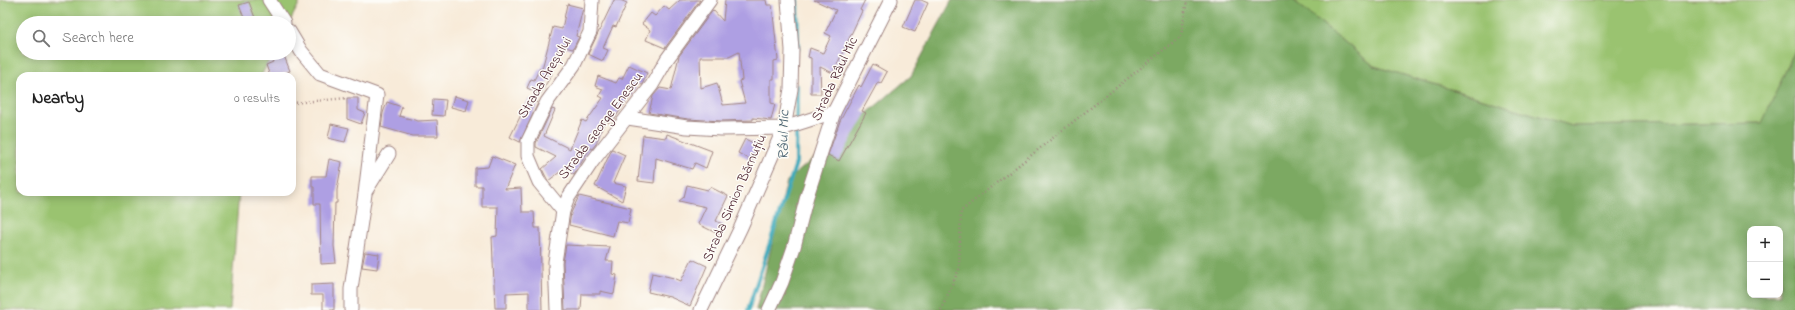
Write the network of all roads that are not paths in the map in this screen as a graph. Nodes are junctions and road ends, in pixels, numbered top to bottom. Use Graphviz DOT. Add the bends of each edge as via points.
graph roads {
  1 [pos="270,0"];
  2 [pos="592,0"];
  3 [pos="710,0"];
  4 [pos="788,0"];
  5 [pos="891,0"];
  6 [pos="280,16"];
  7 [pos="296,43"];
  8 [pos="834,112"];
  9 [pos="628,118"];
  10 [pos="788,127"];
  11 [pos="389,154"];
  12 [pos="365,194"];
  13 [pos="563,211"];
  14 [pos="351,310"];
  15 [pos="557,310"];
  16 [pos="701,310"];
  17 [pos="769,310"];
  1 -- 6 [label="street"];
  2 -- 13 [label="street, Strada Areșului" via="590,32 574,65 547,102 528,141 528,156 539,182"];
  3 -- 9 [label="street, Strada George Enescu"];
  4 -- 10 [label="street, Strada Simion Bărnuțiu" via="792,58"];
  5 -- 8 [label="street, Strada Râul Mic"];
  7 -- 12 [label="street" via="320,74 377,95"];
  8 -- 10 [label="street"];
  8 -- 17 [label="street, Strada Râul Mic" via="809,189 794,247"];
  9 -- 10 [label="street" via="721,130"];
  9 -- 13 [label="street, Strada George Enescu" via="592,162 568,198"];
  10 -- 16 [label="street, Strada Simion Bărnuțiu"];
  11 -- 12 [label="street"];
  12 -- 14 [label="street" via="351,289"];
  13 -- 15 [label="street, Strada George Enescu" via="555,262"];
}
